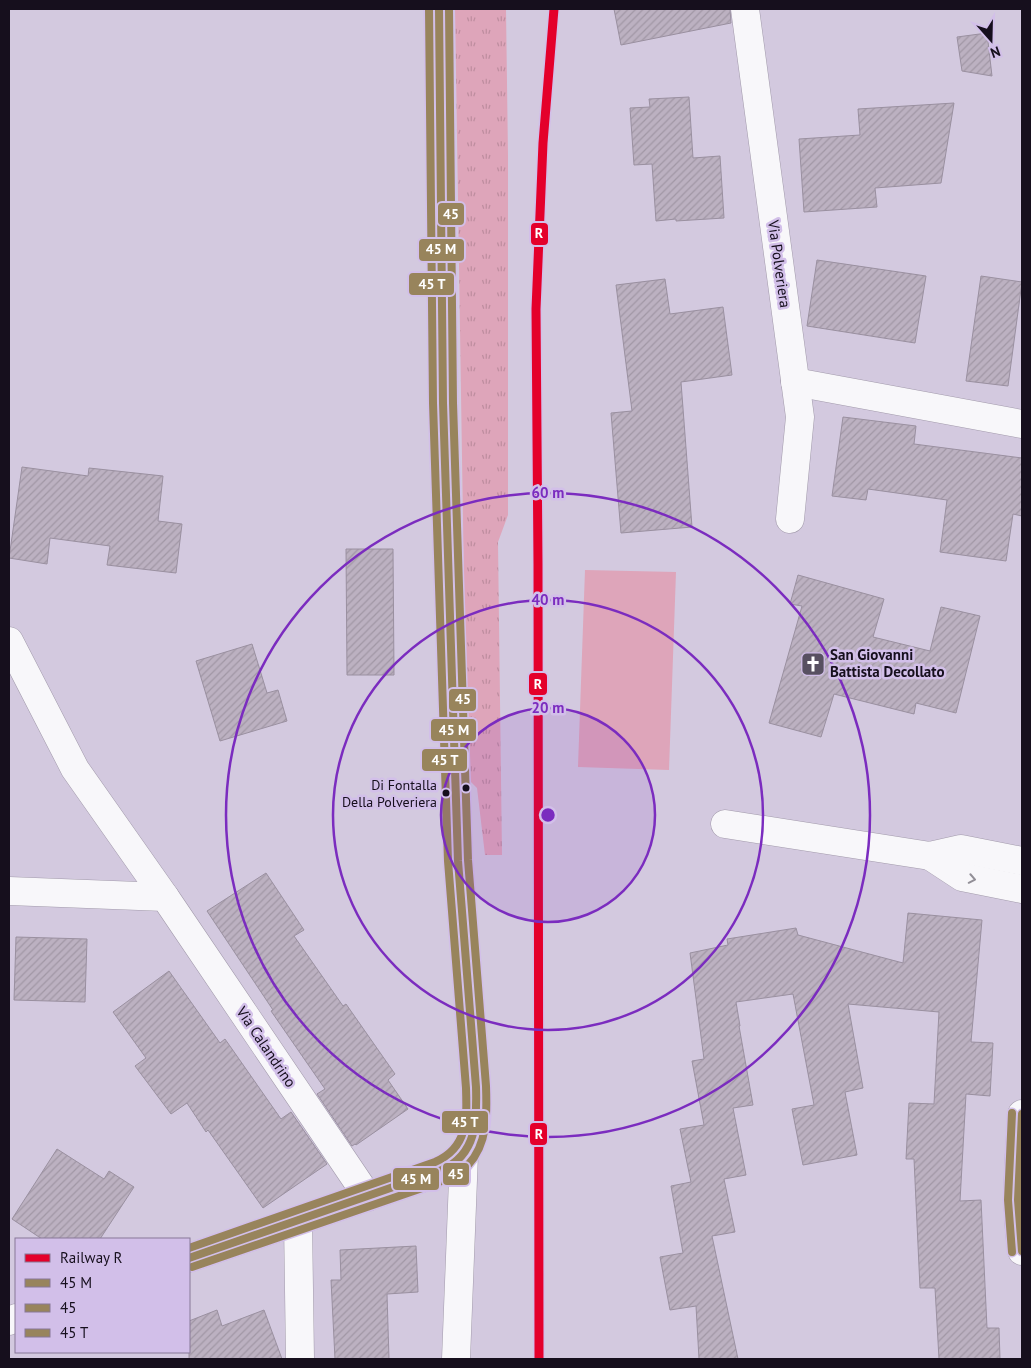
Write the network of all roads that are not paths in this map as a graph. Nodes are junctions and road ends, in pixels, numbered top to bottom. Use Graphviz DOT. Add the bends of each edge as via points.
graph roads {
  1 [pos="439,9"];
  2 [pos="745,9"];
  3 [pos="795,382"];
  4 [pos="1022,424"];
  5 [pos="790,519"];
  6 [pos="9,642"];
  7 [pos="725,824"];
  8 [pos="930,856"];
  9 [pos="1022,861"];
  10 [pos="1022,889"];
  11 [pos="9,892"];
  12 [pos="165,897"];
  13 [pos="1022,1114"];
  14 [pos="464,1154"];
  15 [pos="368,1197"];
  16 [pos="298,1221"];
  17 [pos="1022,1251"];
  18 [pos="190,1258"];
  19 [pos="300,1359"];
  20 [pos="456,1359"];
  1 -- 14 [label="street" via="443,403 458,861 477,1111 475,1129"];
  2 -- 3 [label="street, Via Polveriera"];
  3 -- 4 [label="street"];
  3 -- 5 [label="street, Via Polveriera" via="800,417"];
  6 -- 12 [label="street, Via Calandrino" via="75,769"];
  7 -- 8 [label="street"];
  8 -- 9 [label="street" via="961,849"];
  8 -- 10 [label="street, one-way" via="962,876"];
  11 -- 12 [label="street"];
  12 -- 15 [label="street, Via Calandrino"];
  13 -- 17 [label="street" via="1019,1173"];
  14 -- 15 [label="street" via="453,1165 431,1175"];
  14 -- 20 [label="street"];
  15 -- 16 [label="street"];
  16 -- 18 [label="street"];
  16 -- 19 [label="street"];
}
